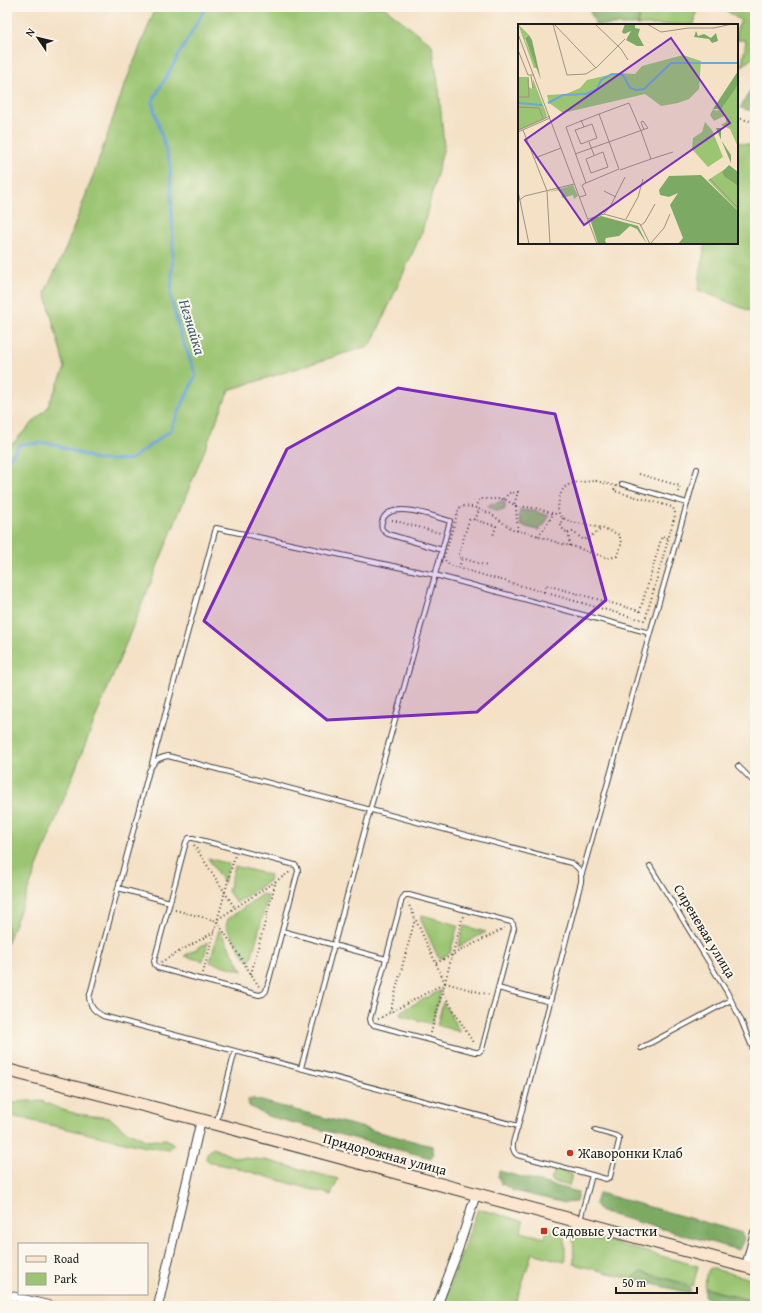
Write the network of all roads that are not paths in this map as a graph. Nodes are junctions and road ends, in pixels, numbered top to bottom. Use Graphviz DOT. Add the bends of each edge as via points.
graph roads {
  1 [pos="697,469"];
  2 [pos="622,484"];
  3 [pos="687,503"];
  4 [pos="442,550"];
  5 [pos="435,575"];
  6 [pos="650,633"];
  7 [pos="152,765"];
  8 [pos="738,766"];
  9 [pos="755,783"];
  10 [pos="370,810"];
  11 [pos="650,866"];
  12 [pos="581,875"];
  13 [pos="118,888"];
  14 [pos="170,902"];
  15 [pos="282,931"];
  16 [pos="334,945"];
  17 [pos="386,959"];
  18 [pos="498,988"];
  19 [pos="731,1000"];
  20 [pos="550,1002"];
  21 [pos="641,1048"];
  22 [pos="235,1051"];
  23 [pos="755,1054"];
  24 [pos="301,1068"];
  25 [pos="7,1070"];
  26 [pos="201,1120"];
  27 [pos="216,1124"];
  28 [pos="518,1126"];
  29 [pos="595,1130"];
  30 [pos="592,1175"];
  31 [pos="476,1194"];
  32 [pos="580,1222"];
  33 [pos="755,1232"];
  34 [pos="751,1268"];
  35 [pos="7,1295"];
  36 [pos="52,1306"];
  37 [pos="158,1306"];
  38 [pos="437,1306"];
  1 -- 3 [label="lane"];
  2 -- 3 [label="lane"];
  3 -- 6 [label="lane"];
  4 -- 4 [label="lane" via="448,536 450,521 409,509 388,512 383,518 384,532"];
  4 -- 5 [label="lane"];
  5 -- 6 [label="lane"];
  5 -- 7 [label="lane" via="216,528"];
  5 -- 10 [label="lane"];
  6 -- 12 [label="lane"];
  7 -- 10 [label="lane" via="159,758 168,756"];
  7 -- 13 [label="lane"];
  8 -- 9 [label="lane"];
  10 -- 12 [label="lane" via="572,863 577,866"];
  10 -- 16 [label="lane"];
  11 -- 19 [label="lane, Сиреневая улица"];
  12 -- 20 [label="lane"];
  13 -- 14 [label="lane"];
  13 -- 22 [label="lane" via="89,998 91,1007 103,1016"];
  14 -- 15 [label="lane" via="154,961 155,966 259,995 266,991"];
  14 -- 15 [label="lane" via="188,838 237,849 298,867"];
  15 -- 16 [label="lane"];
  16 -- 17 [label="lane"];
  16 -- 24 [label="lane"];
  17 -- 18 [label="lane" via="370,1019 374,1026 479,1052"];
  17 -- 18 [label="lane" via="402,899 404,895 409,895 513,924"];
  18 -- 20 [label="lane"];
  19 -- 21 [label="lane"];
  19 -- 23 [label="lane, Сиреневая улица"];
  20 -- 28 [label="lane"];
  22 -- 24 [label="lane"];
  22 -- 27 [label="lane"];
  24 -- 28 [label="lane"];
  25 -- 26 [label="main road, Придорожная улица"];
  26 -- 27 [label="main road, Придорожная улица"];
  26 -- 37 [label="street"];
  27 -- 31 [label="main road, Придорожная улица"];
  28 -- 30 [label="lane" via="512,1148 517,1155"];
  29 -- 30 [label="lane" via="616,1136 619,1141 610,1177 606,1179"];
  30 -- 32 [label="lane"];
  31 -- 32 [label="main road, Придорожная улица"];
  31 -- 38 [label="street"];
  32 -- 34 [label="main road, Придорожная улица"];
  33 -- 34 [label="street"];
  35 -- 36 [label="street"];
}
